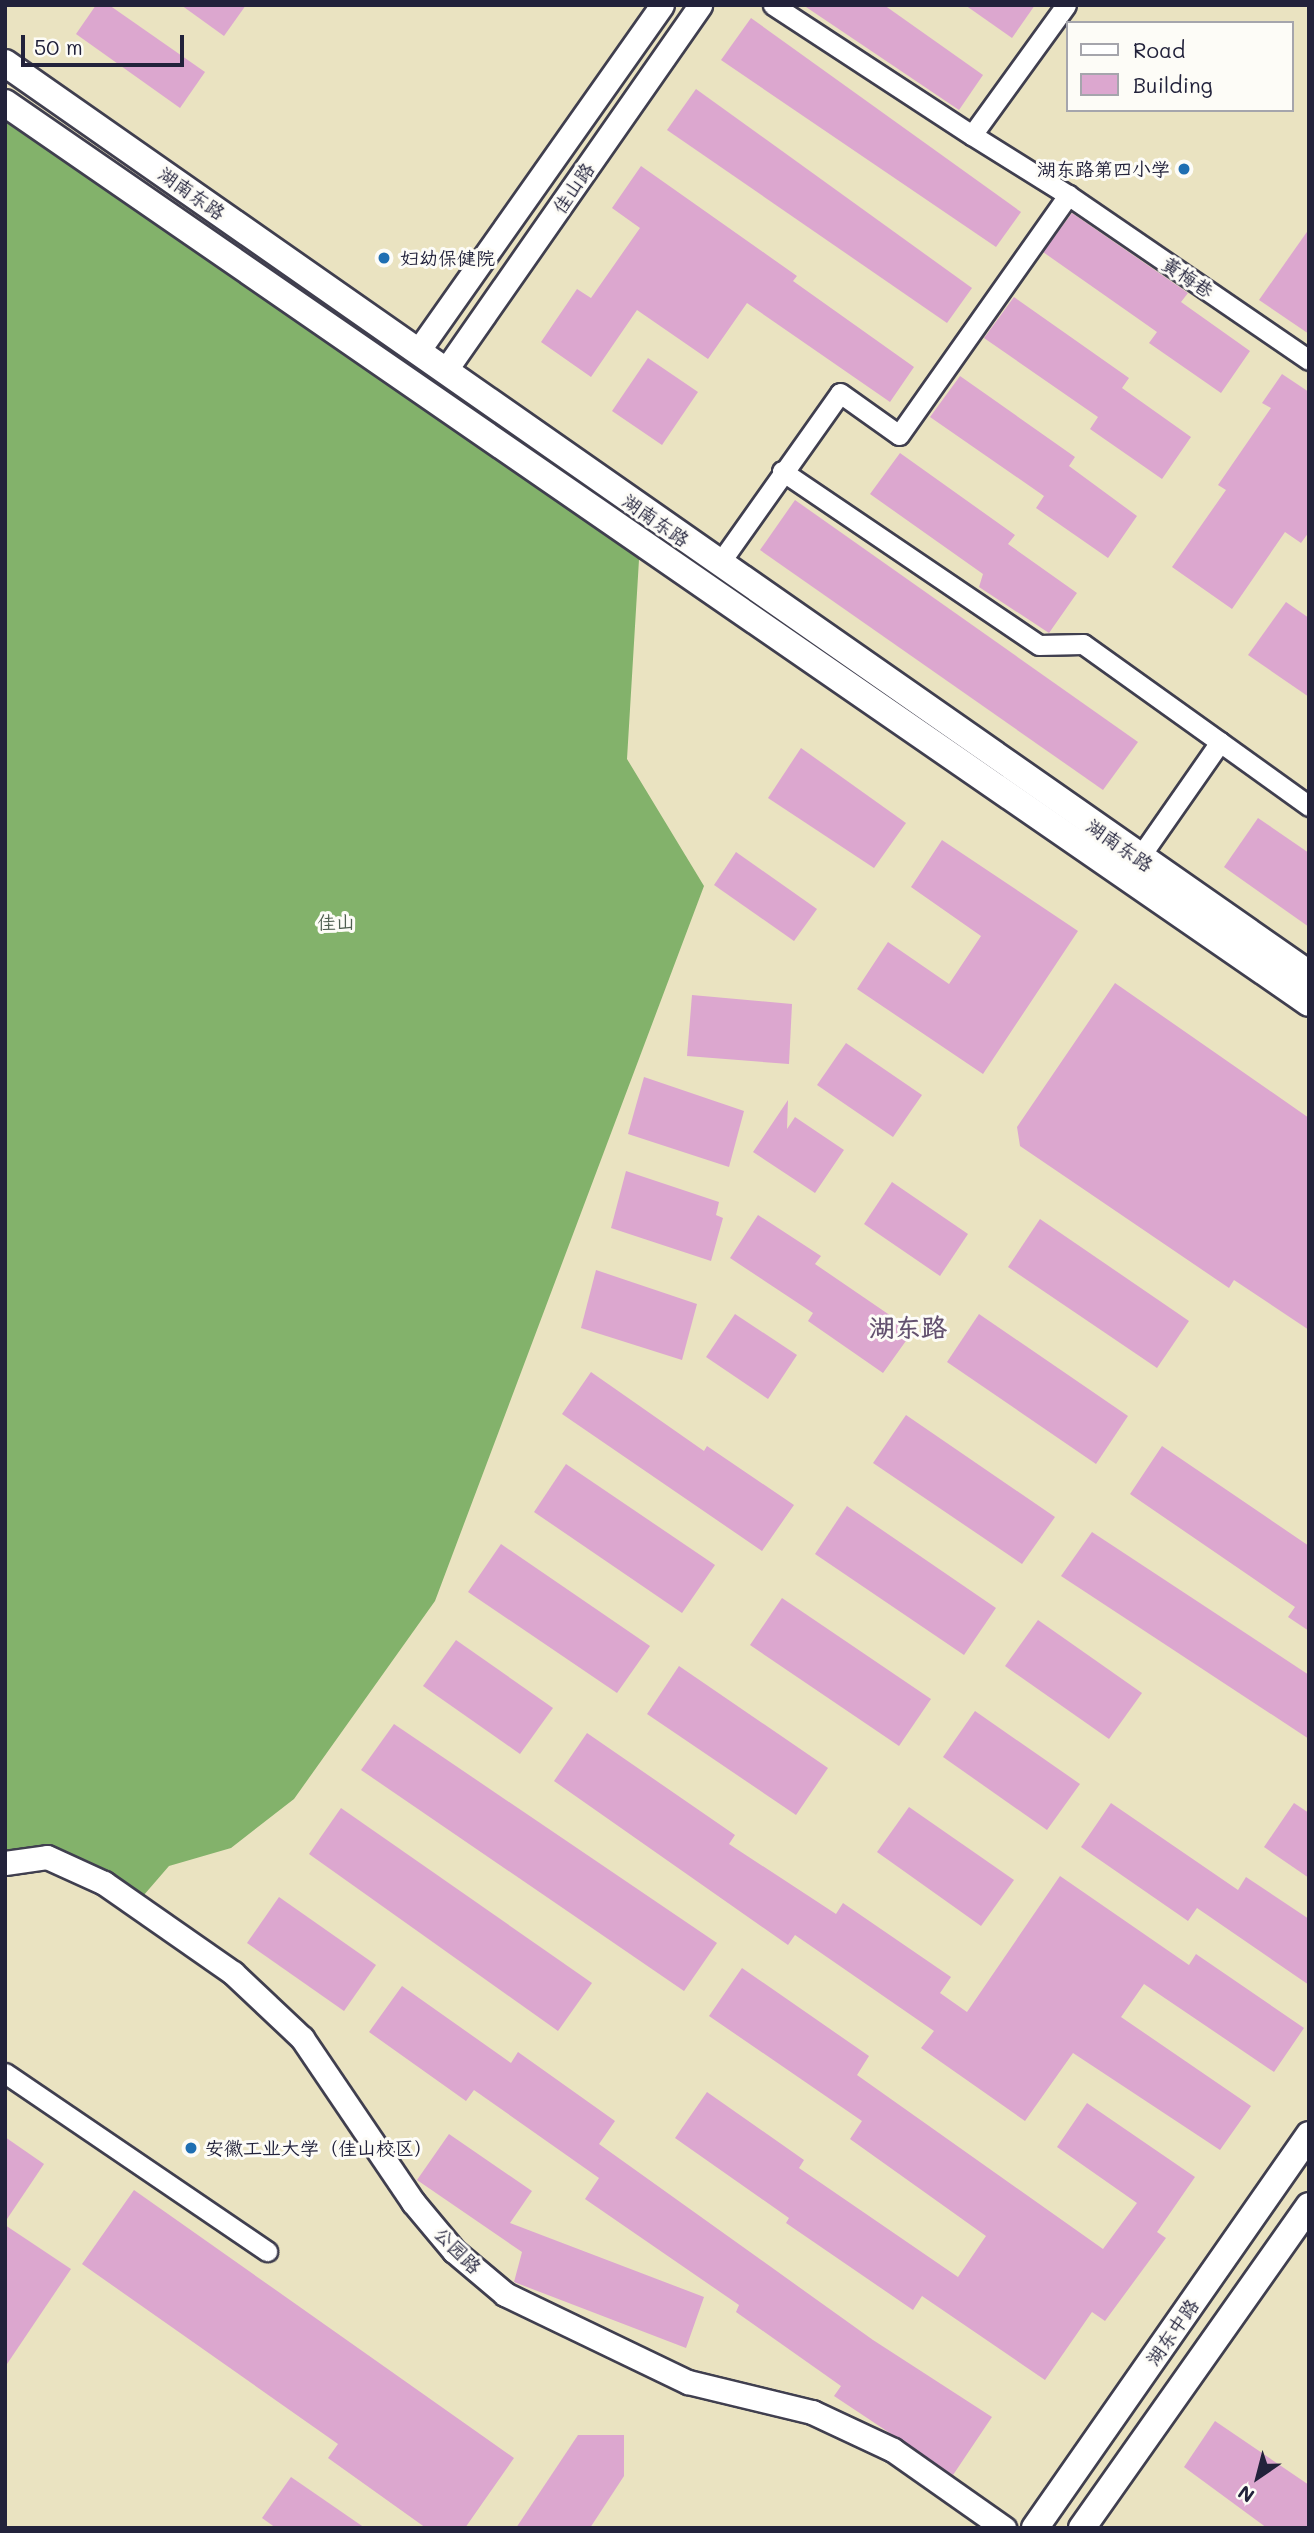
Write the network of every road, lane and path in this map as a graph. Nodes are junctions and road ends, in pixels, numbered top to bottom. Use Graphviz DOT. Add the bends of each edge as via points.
graph roads {
  1 [pos="662,5"];
  2 [pos="700,5"];
  3 [pos="773,5"];
  4 [pos="1066,5"];
  5 [pos="5,63"];
  6 [pos="5,103"];
  7 [pos="972,135"];
  8 [pos="1068,195"];
  9 [pos="418,351"];
  10 [pos="1309,360"];
  11 [pos="445,371"];
  12 [pos="782,471"];
  13 [pos="719,564"];
  14 [pos="1220,742"];
  15 [pos="1309,806"];
  16 [pos="1139,858"];
  17 [pos="1309,974"];
  18 [pos="1309,1003"];
  19 [pos="5,1863"];
  20 [pos="5,2073"];
  21 [pos="1309,2135"];
  22 [pos="1309,2206"];
  23 [pos="267,2251"];
  24 [pos="1004,2528"];
  25 [pos="1035,2528"];
  26 [pos="1082,2528"];
  1 -- 9 [label="street, 佳山路"];
  2 -- 11 [label="street, 佳山路"];
  3 -- 7 [label="street"];
  4 -- 7 [label="street"];
  5 -- 9 [label="main road, 湖南东路"];
  6 -- 18 [label="main road"];
  7 -- 8 [label="street, 黄梅巷"];
  8 -- 10 [label="street, 黄梅巷"];
  8 -- 12 [label="street" via="899,435 840,393"];
  9 -- 11 [label="main road, 湖南东路"];
  11 -- 13 [label="main road, 湖南东路"];
  12 -- 13 [label="street"];
  12 -- 14 [label="street" via="1039,645 1083,644"];
  13 -- 16 [label="main road, 湖南东路"];
  14 -- 15 [label="street"];
  14 -- 16 [label="street"];
  16 -- 17 [label="main road, 湖南东路"];
  19 -- 24 [label="street, 公园路" via="47,1857 104,1883 233,1973 302,2038 413,2202 454,2251 505,2294 688,2382 811,2412 893,2450"];
  20 -- 23 [label="street"];
  21 -- 25 [label="main road, 湖东中路"];
  22 -- 26 [label="main road, 湖东中路"];
}
